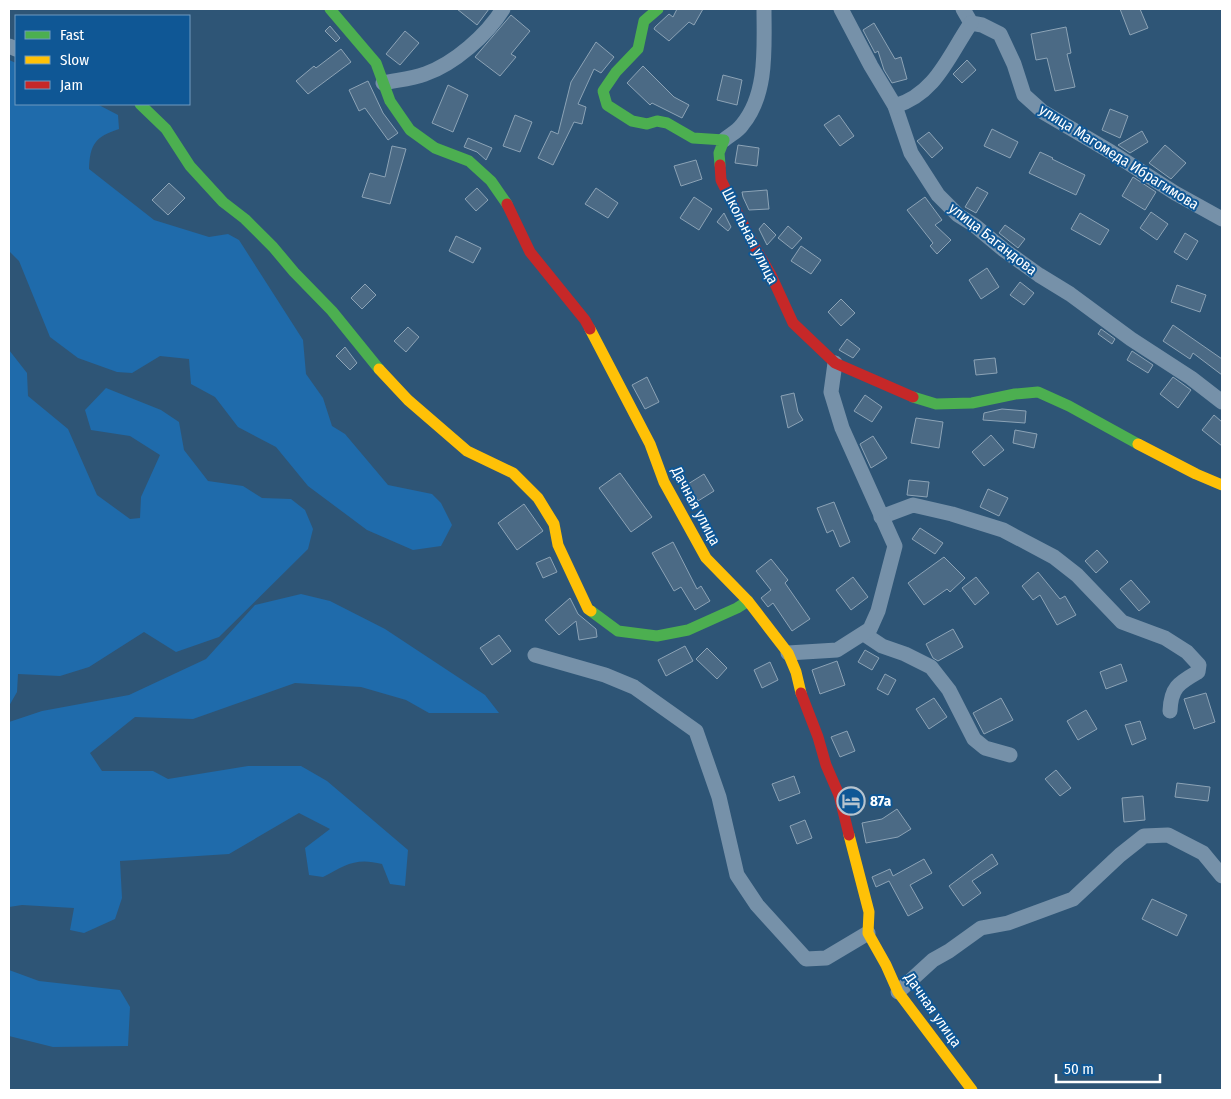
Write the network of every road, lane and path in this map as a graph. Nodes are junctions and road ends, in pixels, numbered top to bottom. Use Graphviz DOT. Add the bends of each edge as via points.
graph roads {
  1 [pos="330,9"];
  2 [pos="503,9"];
  3 [pos="658,9"];
  4 [pos="764,9"];
  5 [pos="841,9"];
  6 [pos="963,9"];
  7 [pos="972,23"];
  8 [pos="383,83"];
  9 [pos="141,105"];
  10 [pos="895,106"];
  11 [pos="724,140"];
  12 [pos="1222,219"];
  13 [pos="836,364"];
  14 [pos="1222,402"];
  15 [pos="1222,485"];
  16 [pos="881,517"];
  17 [pos="748,601"];
  18 [pos="864,634"];
  19 [pos="788,654"];
  20 [pos="535,655"];
  21 [pos="1170,711"];
  22 [pos="1010,755"];
  23 [pos="1222,876"];
  24 [pos="868,933"];
  25 [pos="898,992"];
  26 [pos="972,1090"];
  1 -- 8 [label="street, Дачная улица" via="376,63"];
  2 -- 8 [label="street" via="470,46 442,67 423,75"];
  3 -- 11 [label="street" via="644,21 638,49 603,91 607,105 632,121 667,123 693,138"];
  4 -- 11 [label="street" via="764,53 753,109 742,126"];
  5 -- 10 [label="street, улица Багандова"];
  6 -- 7 [label="street"];
  7 -- 10 [label="street" via="937,78 909,102"];
  7 -- 12 [label="street, улица Магомеда Ибрагимова" via="1000,34 1024,95 1043,112"];
  8 -- 17 [label="street, Дачная улица" via="390,101 410,130 436,148 469,161 491,181 505,201 530,252 585,320 650,444 664,482 706,558"];
  9 -- 17 [label="street" via="166,129 190,166 223,202 273,247 408,400 467,451 513,473 538,498 554,524 558,545 588,609 618,630 657,636 688,630"];
  10 -- 14 [label="street, улица Багандова" via="911,153 938,195 958,215"];
  11 -- 13 [label="street, Школьная улица" via="718,153 721,180 793,323"];
  13 -- 15 [label="street" via="936,404 972,403 1038,392"];
  13 -- 16 [label="street" via="831,392 842,428"];
  16 -- 18 [label="street" via="895,546 878,611 870,629"];
  16 -- 21 [label="street" via="913,505 931,508 1003,530 1054,557 1077,575 1122,622 1165,638 1187,652 1199,665 1198,672 1178,683"];
  17 -- 19 [label="street, Дачная улица"];
  18 -- 19 [label="street" via="837,650"];
  18 -- 22 [label="street" via="882,646 931,667 949,690 974,739 985,748"];
  19 -- 24 [label="street, Дачная улица" via="839,796 869,912"];
  20 -- 24 [label="street" via="634,687 696,730 719,797 737,875 757,905 806,959 826,958"];
  23 -- 25 [label="street" via="1203,853 1177,839 1168,835 1144,836 1073,899 981,928 932,960"];
  24 -- 25 [label="street, Дачная улица"];
  25 -- 26 [label="street, Дачная улица"];
}
